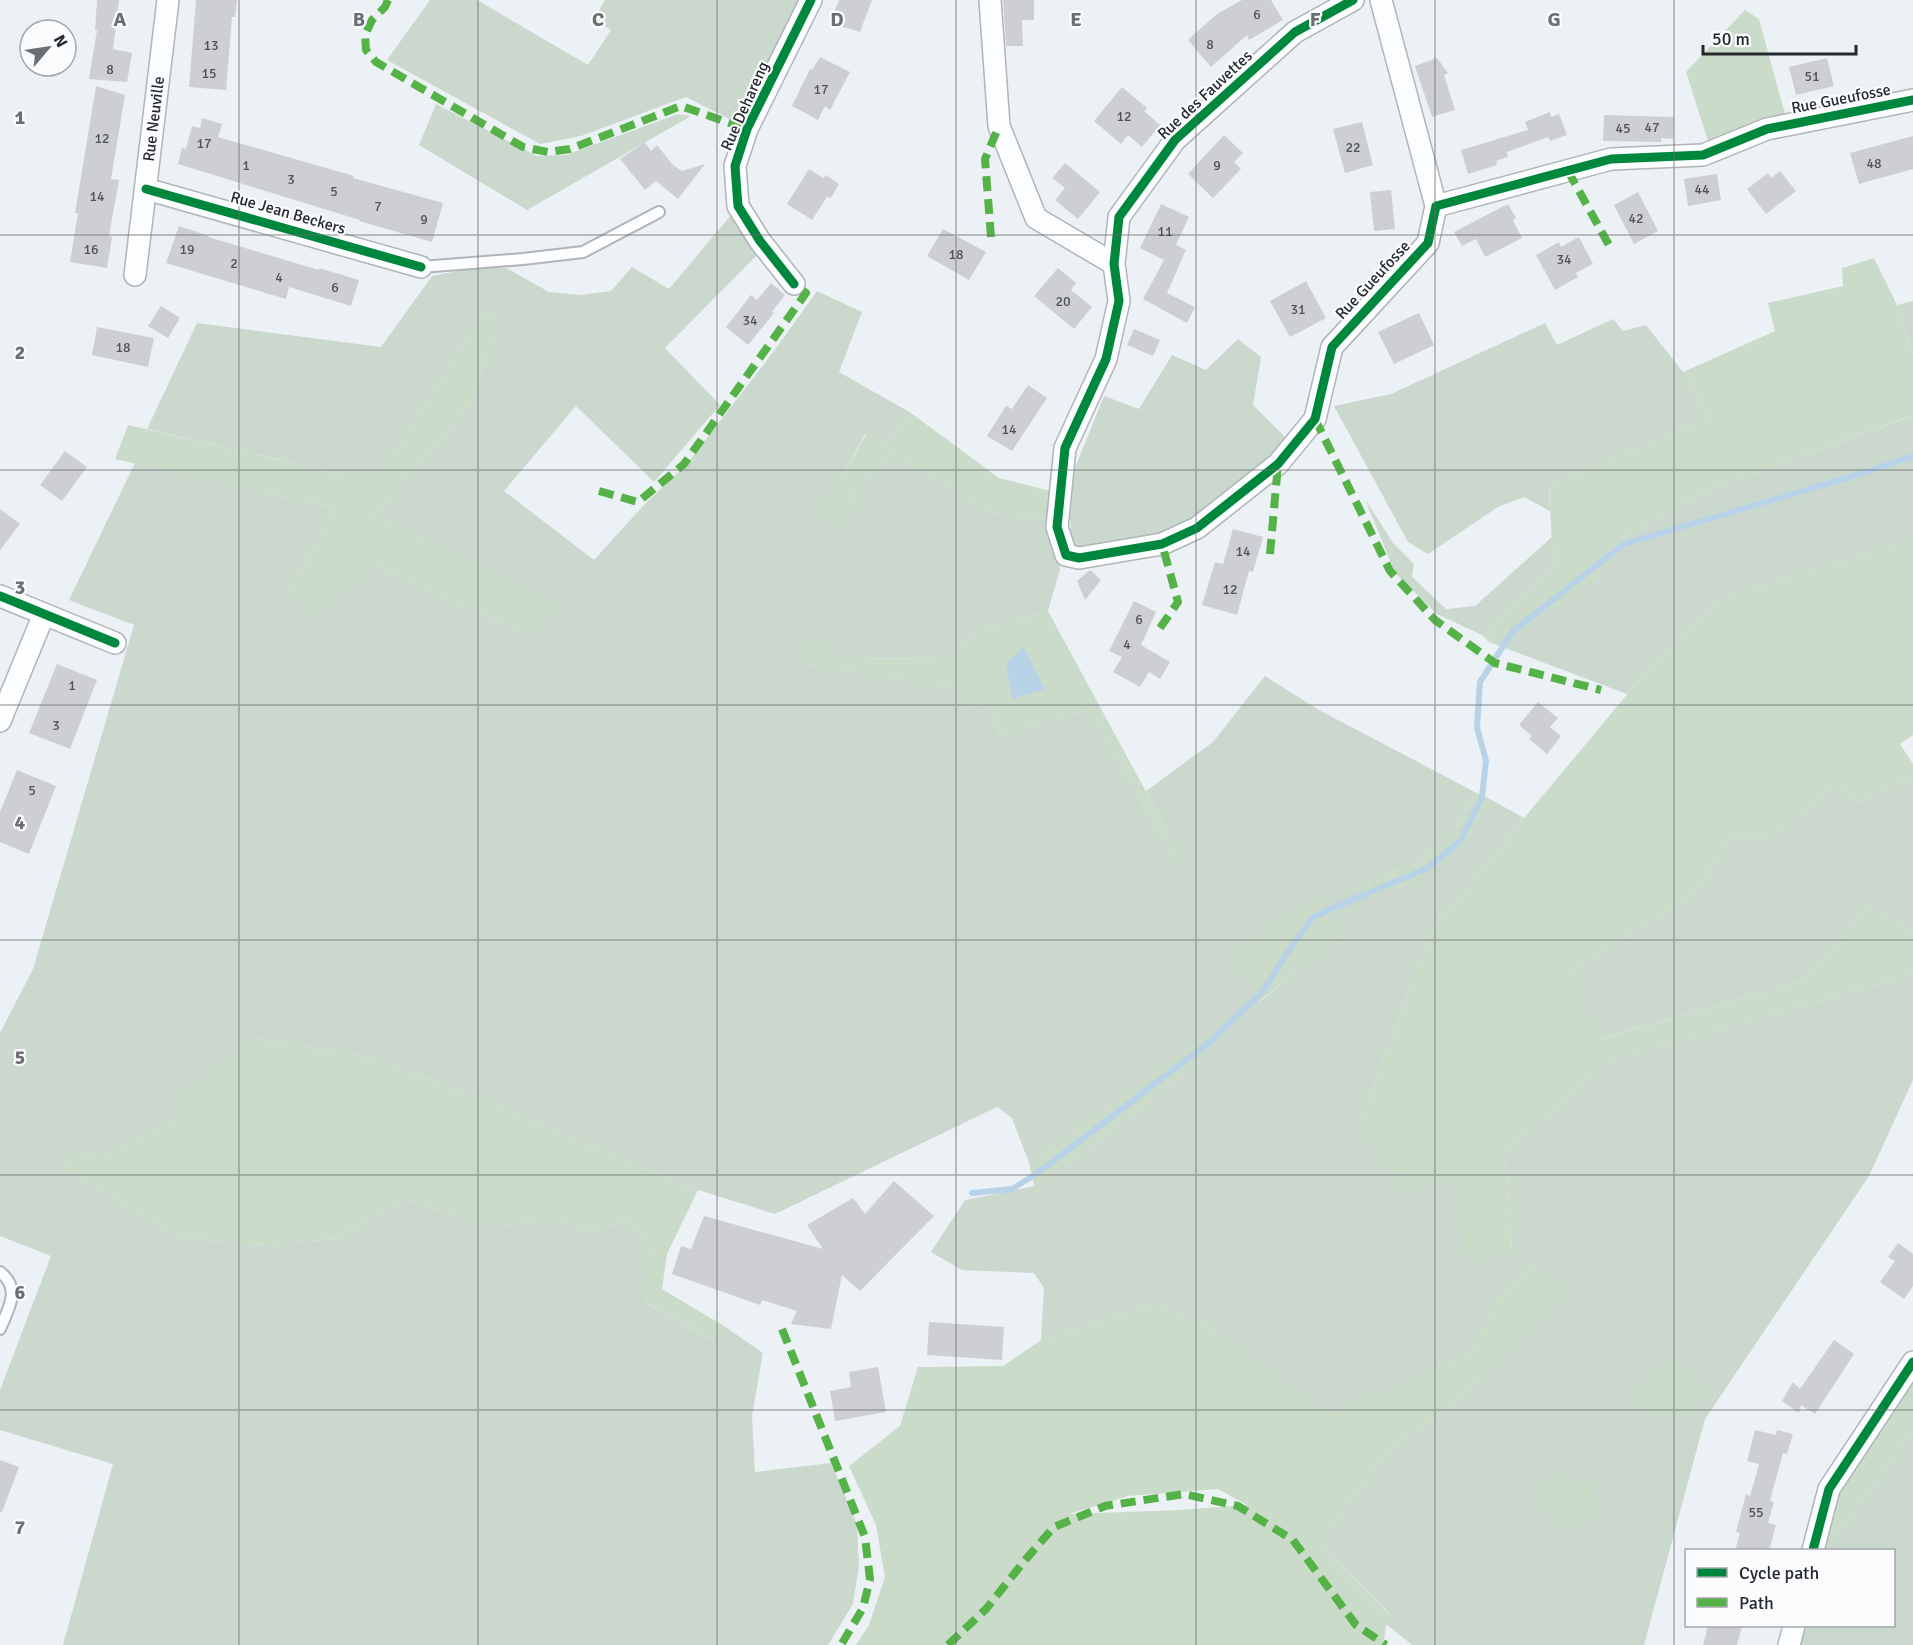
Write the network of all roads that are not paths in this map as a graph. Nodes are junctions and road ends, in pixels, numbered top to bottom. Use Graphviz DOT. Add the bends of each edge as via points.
graph roads {
  1 [pos="168,0"];
  2 [pos="811,0"];
  3 [pos="990,0"];
  4 [pos="1353,0"];
  5 [pos="1382,0"];
  6 [pos="1913,100"];
  7 [pos="146,189"];
  8 [pos="1436,206"];
  9 [pos="659,213"];
  10 [pos="1114,264"];
  11 [pos="421,267"];
  12 [pos="135,275"];
  13 [pos="794,284"];
  14 [pos="1066,555"];
  15 [pos="0,596"];
  16 [pos="44,614"];
  17 [pos="115,643"];
  18 [pos="0,721"];
  19 [pos="0,1272"];
  20 [pos="0,1329"];
  21 [pos="1913,1362"];
  22 [pos="1814,1549"];
  23 [pos="1794,1627"];
  24 [pos="1789,1645"];
  1 -- 7 [label="street, Rue Neuville"];
  2 -- 13 [label="street, Rue Dehareng" via="747,129 735,166 738,206"];
  3 -- 10 [label="street" via="999,126 1036,218"];
  4 -- 10 [label="street, Rue des Fauvettes" via="1295,32 1175,140 1119,217"];
  5 -- 8 [label="street"];
  6 -- 8 [label="street, Rue Gueufosse" via="1767,129 1703,155 1611,159"];
  7 -- 11 [label="street, Rue Jean Beckers"];
  7 -- 12 [label="street, Rue Neuville"];
  8 -- 14 [label="street, Rue Gueufosse" via="1428,243 1332,347 1315,419 1278,464 1197,528 1162,544 1079,558"];
  9 -- 11 [label="lane" via="582,252"];
  10 -- 14 [label="street, Rue des Fauvettes" via="1119,301 1106,359 1065,448 1057,527"];
  15 -- 16 [label="street"];
  16 -- 17 [label="street"];
  16 -- 18 [label="street"];
  19 -- 20 [label="lane" via="7,1278 13,1298"];
  21 -- 22 [label="street" via="1829,1489"];
  23 -- 24 [label="street"];
}
